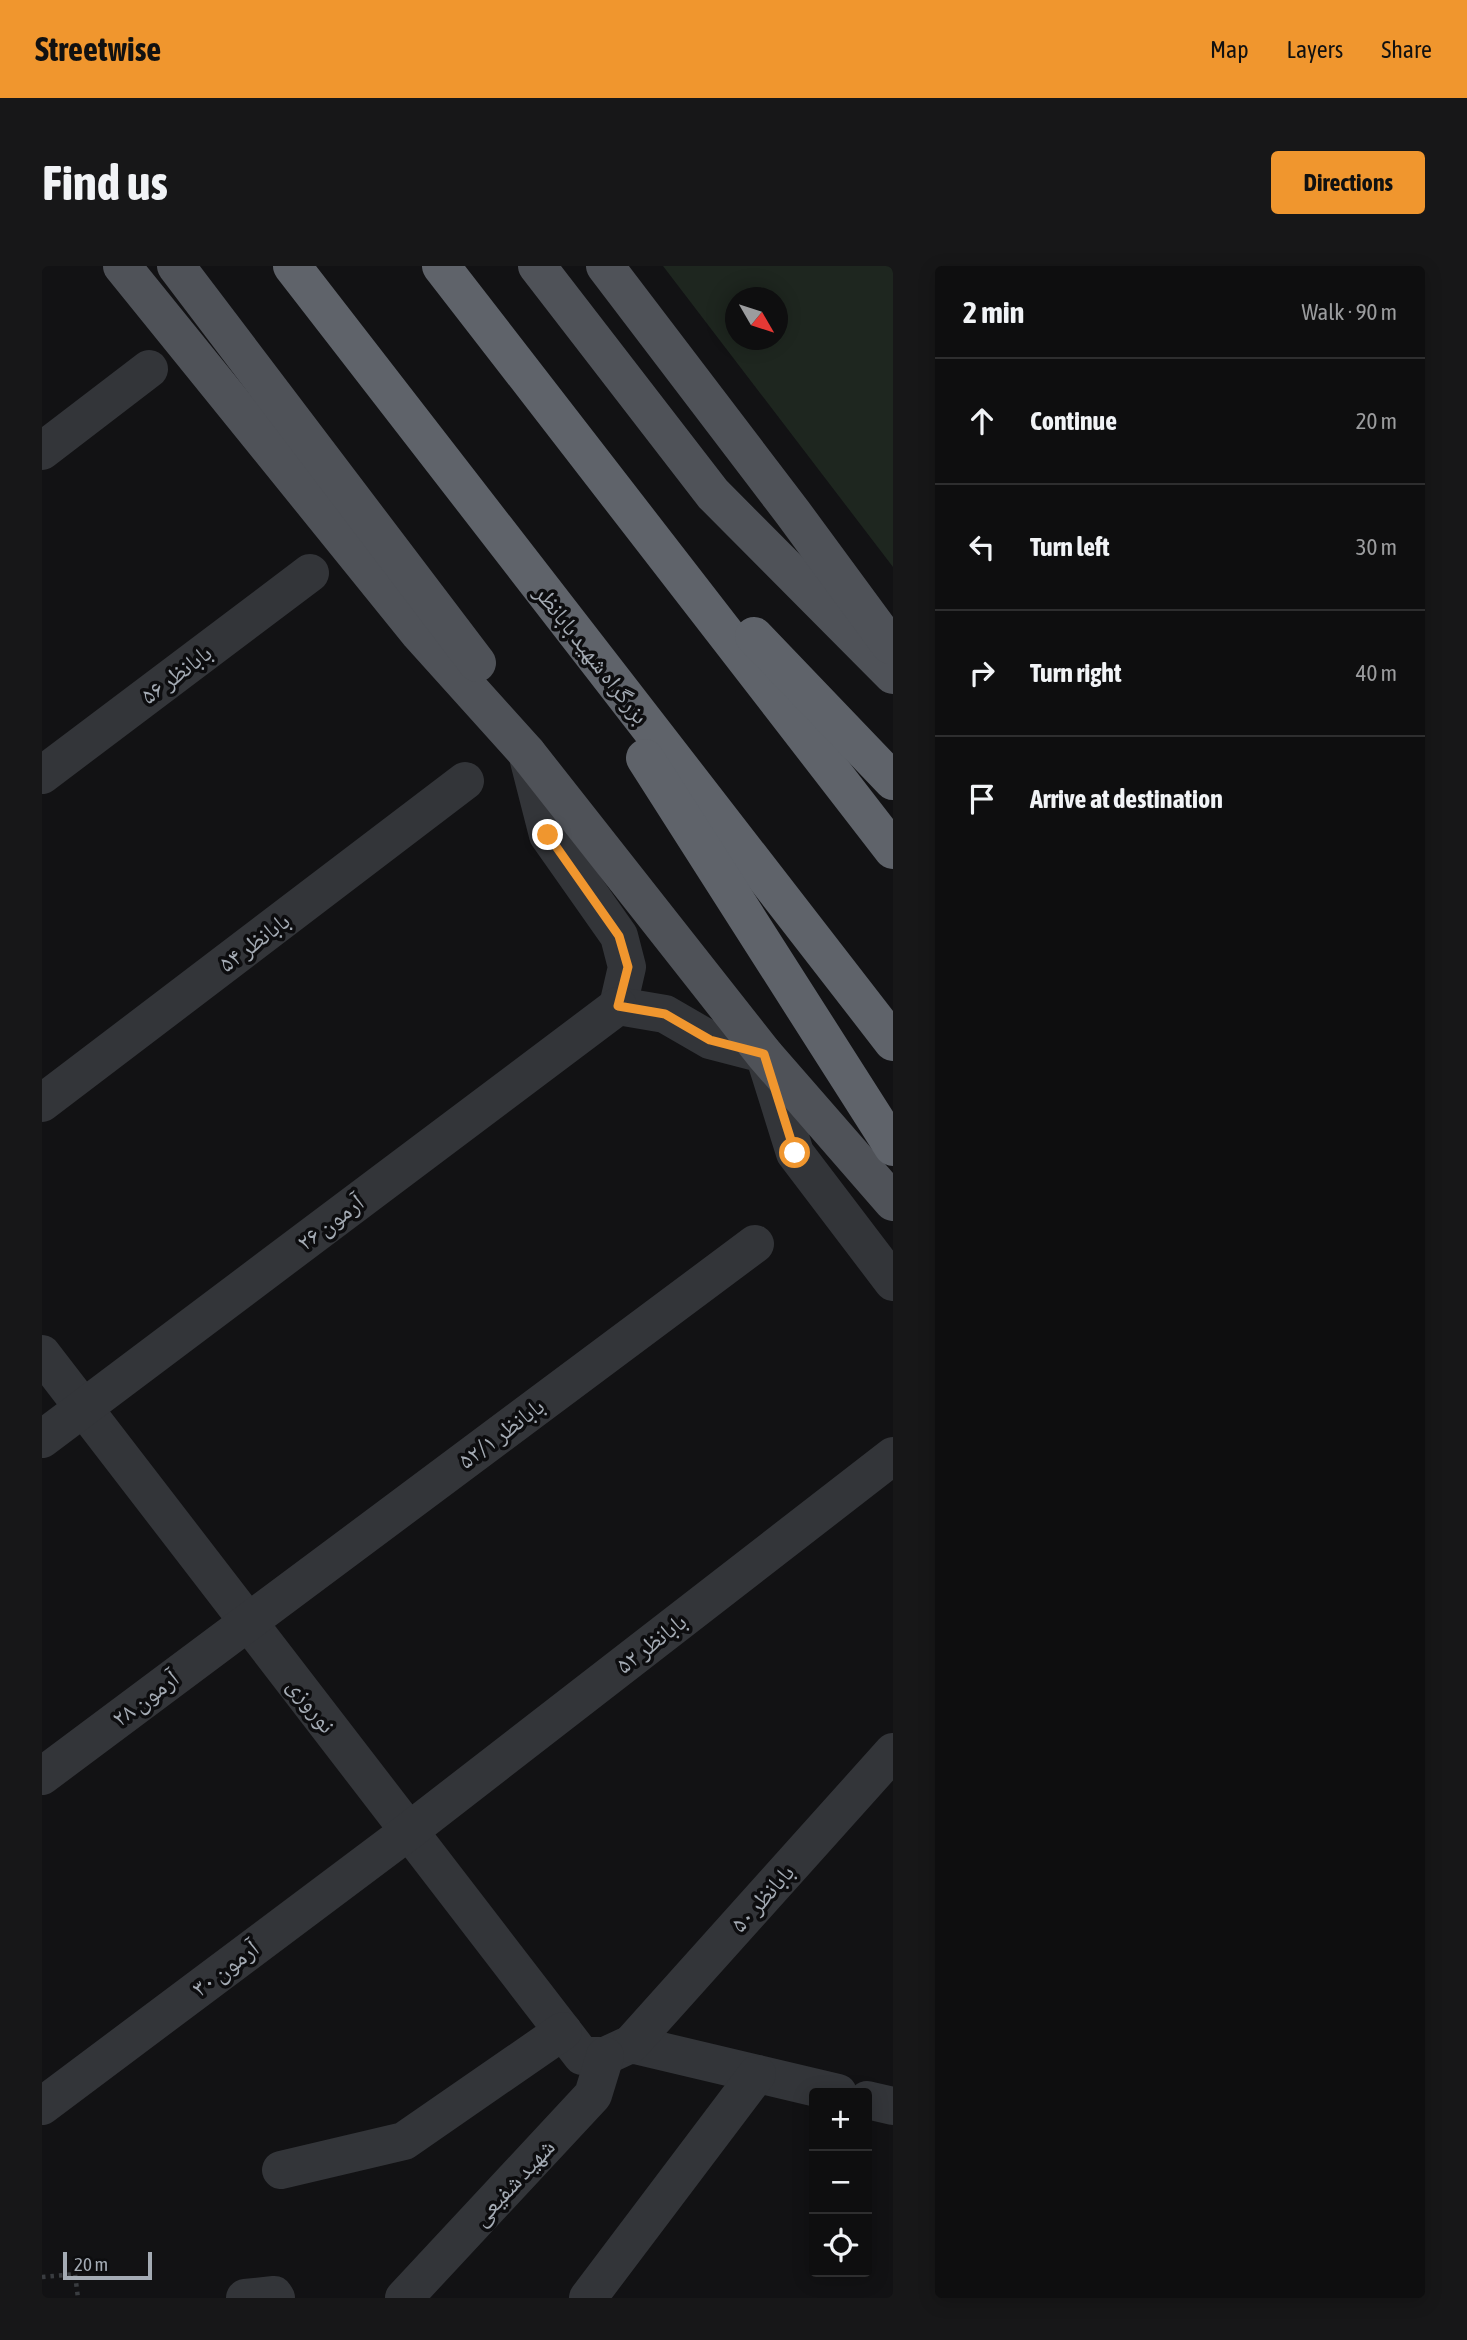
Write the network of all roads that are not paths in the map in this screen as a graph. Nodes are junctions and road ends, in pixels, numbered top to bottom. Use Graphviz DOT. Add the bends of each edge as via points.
graph roads {
  1 [pos="122,266"];
  2 [pos="176,266"];
  3 [pos="292,266"];
  4 [pos="440,266"];
  5 [pos="537,266"];
  6 [pos="605,266"];
  7 [pos="149,369"];
  8 [pos="42,451"];
  9 [pos="611,484"];
  10 [pos="516,555"];
  11 [pos="310,573"];
  12 [pos="893,649"];
  13 [pos="893,676"];
  14 [pos="527,753"];
  15 [pos="42,775"];
  16 [pos="465,781"];
  17 [pos="893,781"];
  18 [pos="893,850"];
  19 [pos="618,1006"];
  20 [pos="893,1042"];
  21 [pos="764,1054"];
  22 [pos="42,1103"];
  23 [pos="893,1147"];
  24 [pos="893,1202"];
  25 [pos="755,1244"];
  26 [pos="893,1282"];
  27 [pos="42,1354"];
  28 [pos="83,1407"];
  29 [pos="42,1438"];
  30 [pos="893,1456"];
  31 [pos="248,1621"];
  32 [pos="893,1752"];
  33 [pos="42,1776"];
  34 [pos="409,1831"];
  35 [pos="595,2047"];
  36 [pos="757,2074"];
  37 [pos="817,2088"];
  38 [pos="872,2101"];
  39 [pos="42,2106"];
  40 [pos="893,2106"];
  41 [pos="281,2170"];
  42 [pos="234,2295"];
  43 [pos="602,2296"];
  44 [pos="276,2298"];
  45 [pos="404,2298"];
  1 -- 14 [label="main road" via="419,633"];
  2 -- 14 [label="main road" via="479,666"];
  3 -- 10 [label="highway, بزرگراه شهید بابانظر"];
  4 -- 9 [label="highway"];
  5 -- 13 [label="main road" via="713,494"];
  6 -- 12 [label="main road"];
  7 -- 8 [label="street"];
  9 -- 17 [label="highway"];
  9 -- 18 [label="highway"];
  10 -- 20 [label="highway, بزرگراه شهید بابانظر"];
  10 -- 23 [label="highway"];
  11 -- 15 [label="street, بابانظر ۵۶"];
  14 -- 19 [label="street" via="548,835 619,936 628,967"];
  14 -- 21 [label="main road"];
  16 -- 22 [label="street, بابانظر ۵۴"];
  19 -- 21 [label="street" via="665,1014 710,1040"];
  19 -- 28 [label="street, آرمون ۲۶"];
  21 -- 24 [label="main road"];
  21 -- 26 [label="street" via="795,1153"];
  25 -- 31 [label="street, بابانظر ۵۲/۱"];
  27 -- 28 [label="street, نوروزی"];
  28 -- 29 [label="street, آرمون ۲۶"];
  28 -- 31 [label="street, نوروزی"];
  30 -- 34 [label="street, بابانظر ۵۲"];
  31 -- 33 [label="street, آرمون ۲۸"];
  31 -- 34 [label="street, نوروزی"];
  32 -- 35 [label="street, بابانظر ۵۰"];
  34 -- 35 [label="street, نوروزی"];
  34 -- 39 [label="street, آرمون ۳۰"];
  35 -- 36 [label="street"];
  35 -- 41 [label="street" via="404,2141"];
  35 -- 45 [label="street, شهید شفیعی" via="593,2095"];
  36 -- 37 [label="street"];
  36 -- 43 [label="street"];
  38 -- 40 [label="street"];
  42 -- 44 [label="street"];
}
